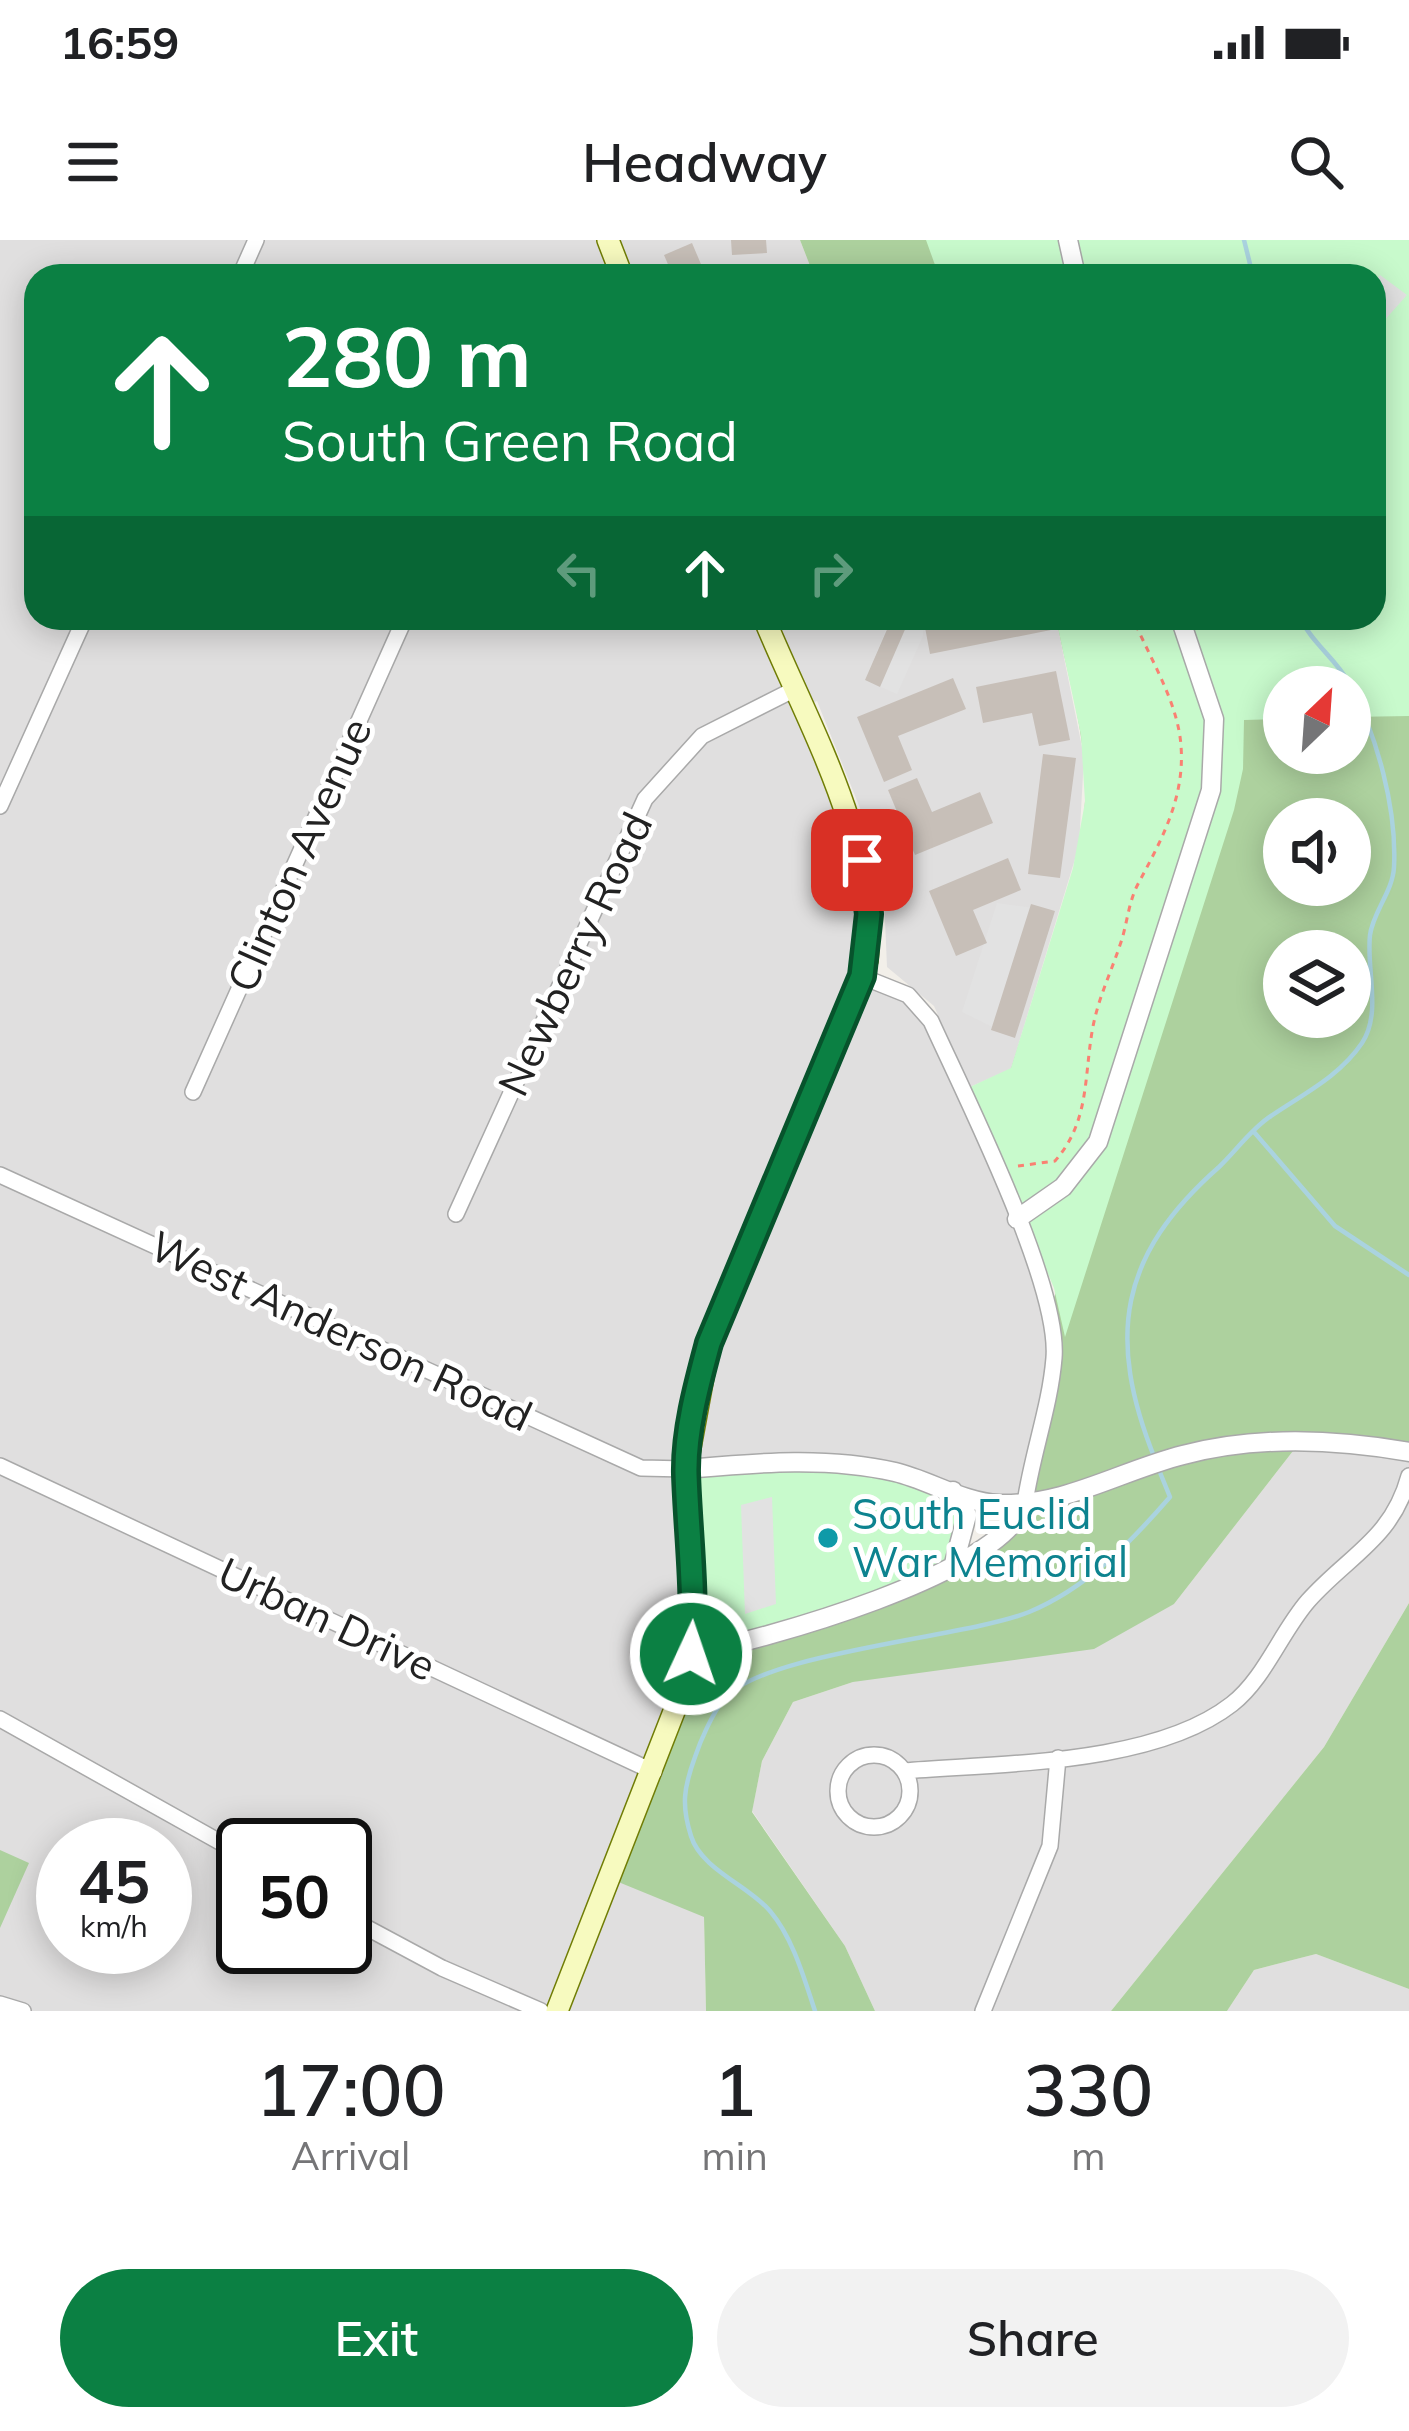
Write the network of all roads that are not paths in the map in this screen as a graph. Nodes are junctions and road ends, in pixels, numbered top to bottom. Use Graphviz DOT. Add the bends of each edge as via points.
graph roads {
  1 [pos="80,630"];
  2 [pos="401,630"];
  3 [pos="769,630"];
  4 [pos="1184,630"];
  5 [pos="793,690"];
  6 [pos="0,806"];
  7 [pos="862,976"];
  8 [pos="193,1092"];
  9 [pos="0,1175"];
  10 [pos="456,1214"];
  11 [pos="1017,1219"];
  12 [pos="1409,1452"];
  13 [pos="0,1466"];
  14 [pos="686,1469"];
  15 [pos="1409,1476"];
  16 [pos="953,1491"];
  17 [pos="1025,1503"];
  18 [pos="953,1567"];
  19 [pos="691,1654"];
  20 [pos="0,1719"];
  21 [pos="1058,1758"];
  22 [pos="904,1771"];
  23 [pos="654,1772"];
  24 [pos="216,1840"];
  25 [pos="372,1930"];
  26 [pos="0,2004"];
  27 [pos="23,2011"];
  28 [pos="541,2011"];
  29 [pos="557,2011"];
  30 [pos="983,2011"];
  1 -- 6 [label="street"];
  2 -- 8 [label="street, Clinton Avenue"];
  3 -- 5 [label="main road"];
  4 -- 11 [label="street" via="1214,718 1211,790 1098,1142 1063,1187"];
  5 -- 7 [label="main road" via="862,860 869,914"];
  5 -- 10 [label="street, Newberry Road" via="702,736 645,799"];
  7 -- 11 [label="street" via="925,1010"];
  7 -- 14 [label="main road" via="709,1343"];
  9 -- 14 [label="street, West Anderson Road" via="641,1468"];
  11 -- 17 [label="street" via="1054,1334"];
  12 -- 17 [label="street" via="1300,1442 1183,1455"];
  13 -- 23 [label="street, Urban Drive"];
  14 -- 16 [label="street" via="827,1462"];
  14 -- 19 [label="main road"];
  15 -- 21 [label="street" via="1390,1525 1306,1604 1236,1701 1192,1731"];
  16 -- 17 [label="street"];
  16 -- 18 [label="street" via="967,1515"];
  17 -- 18 [label="street" via="1011,1526"];
  18 -- 19 [label="street" via="754,1640"];
  19 -- 23 [label="main road"];
  20 -- 24 [label="street"];
  21 -- 22 [label="street"];
  21 -- 30 [label="street" via="1050,1846"];
  22 -- 22 [label="street" via="886,1757 856,1759 841,1776 841,1806 867,1826 892,1822 908,1804"];
  23 -- 29 [label="main road"];
  25 -- 28 [label="street"];
  26 -- 27 [label="street"];
}
